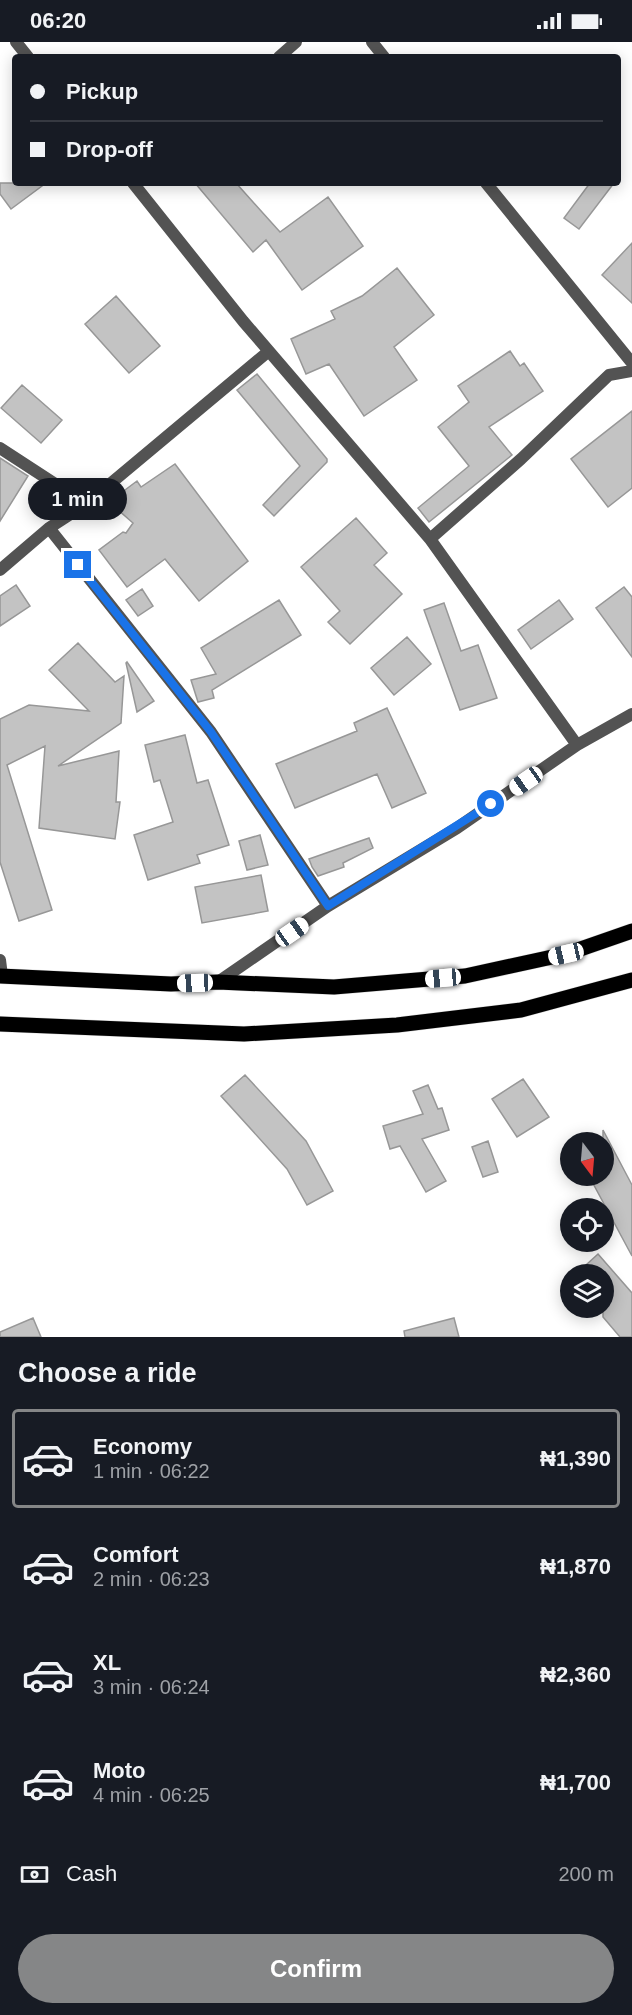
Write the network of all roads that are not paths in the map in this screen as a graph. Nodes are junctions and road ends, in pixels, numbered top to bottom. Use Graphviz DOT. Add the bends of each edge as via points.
graph roads {
  1 [pos="15,42"];
  2 [pos="296,42"];
  3 [pos="372,42"];
  4 [pos="25,54"];
  5 [pos="282,54"];
  6 [pos="382,54"];
  7 [pos="136,186"];
  8 [pos="488,186"];
  9 [pos="269,351"];
  10 [pos="632,363"];
  11 [pos="632,371"];
  12 [pos="0,448"];
  13 [pos="86,504"];
  14 [pos="49,528"];
  15 [pos="430,539"];
  16 [pos="0,570"];
  17 [pos="632,714"];
  18 [pos="577,745"];
  19 [pos="328,906"];
  20 [pos="632,931"];
  21 [pos="0,960"];
  22 [pos="1,976"];
  23 [pos="632,980"];
  24 [pos="218,982"];
  25 [pos="0,1024"];
  1 -- 4 [label="street"];
  2 -- 5 [label="street"];
  3 -- 6 [label="street"];
  7 -- 9 [label="street"];
  8 -- 10 [label="street"];
  9 -- 13 [label="street"];
  9 -- 15 [label="street"];
  11 -- 15 [label="street" via="609,375"];
  12 -- 13 [label="street"];
  13 -- 14 [label="street"];
  14 -- 16 [label="street"];
  14 -- 19 [label="street" via="211,732"];
  15 -- 18 [label="street"];
  17 -- 18 [label="street"];
  18 -- 19 [label="street" via="457,828"];
  19 -- 24 [label="street"];
  20 -- 24 [label="main road" via="566,954 465,976 334,987"];
  21 -- 22 [label="street"];
  22 -- 24 [label="main road" via="171,984"];
  23 -- 25 [label="main road" via="521,1010 397,1025 244,1034"];
}
